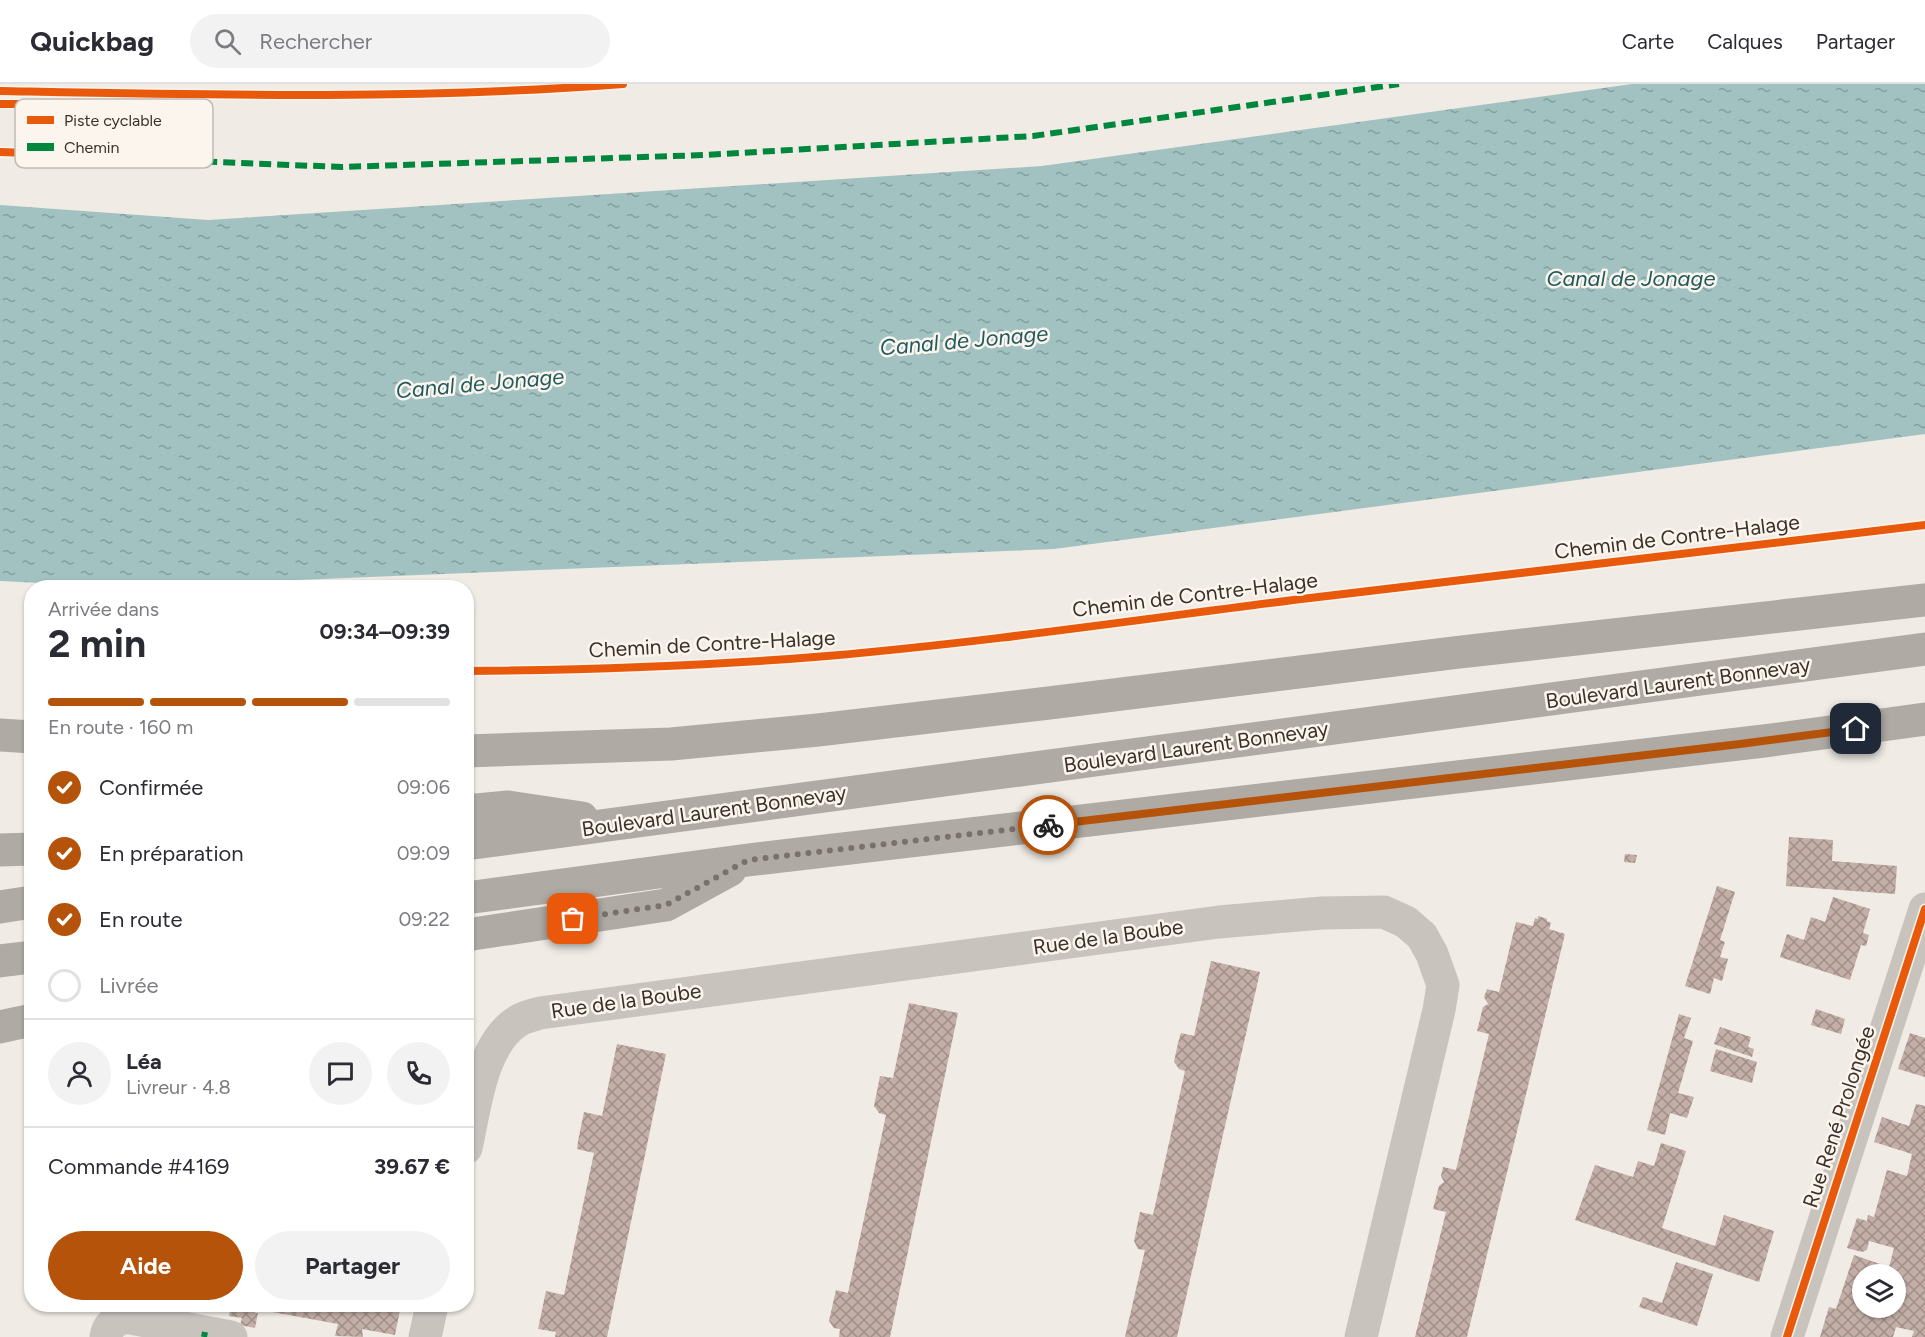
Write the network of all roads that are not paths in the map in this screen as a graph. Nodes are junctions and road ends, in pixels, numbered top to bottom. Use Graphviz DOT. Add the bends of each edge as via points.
graph roads {
  1 [pos="1925,600"];
  2 [pos="1925,649"];
  3 [pos="1925,719"];
  4 [pos="0,735"];
  5 [pos="24,736"];
  6 [pos="474,751"];
  7 [pos="474,810"];
  8 [pos="619,824"];
  9 [pos="474,843"];
  10 [pos="24,849"];
  11 [pos="0,850"];
  12 [pos="748,860"];
  13 [pos="474,897"];
  14 [pos="24,903"];
  15 [pos="0,907"];
  16 [pos="1925,909"];
  17 [pos="474,934"];
  18 [pos="24,958"];
  19 [pos="0,961"];
  20 [pos="24,1022"];
  21 [pos="0,1027"];
  22 [pos="474,1113"];
  23 [pos="430,1312"];
  24 [pos="106,1337"];
  25 [pos="231,1337"];
  26 [pos="425,1337"];
  27 [pos="1361,1337"];
  28 [pos="1787,1337"];
  1 -- 6 [label="highway" via="807,731 671,744"];
  2 -- 8 [label="highway, Boulevard Laurent Bonnevay"];
  3 -- 12 [label="highway"];
  4 -- 5 [label="highway"];
  7 -- 8 [label="highway" via="508,807"];
  8 -- 9 [label="highway, Boulevard Laurent Bonnevay"];
  10 -- 11 [label="highway"];
  12 -- 13 [label="highway"];
  12 -- 17 [label="highway" via="666,905"];
  14 -- 15 [label="highway"];
  16 -- 28 [label="street, Rue René Prolongée"];
  18 -- 19 [label="highway"];
  20 -- 21 [label="highway"];
  22 -- 27 [label="street, Rue de la Boube" via="485,1065 500,1038 518,1021 540,1013 1220,922 1384,912 1406,922 1422,936 1443,985"];
  23 -- 26 [label="street"];
  24 -- 25 [label="street" via="114,1321 125,1317"];
}
